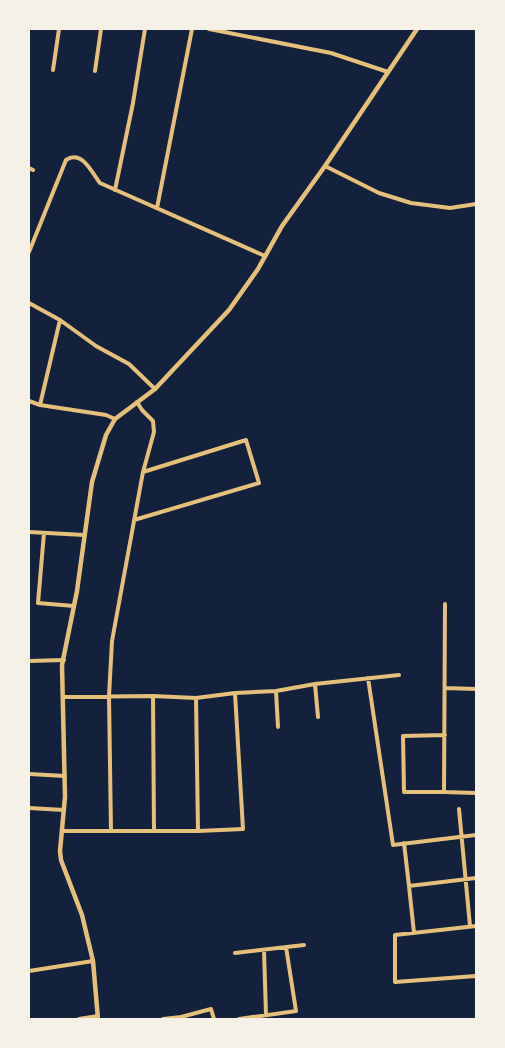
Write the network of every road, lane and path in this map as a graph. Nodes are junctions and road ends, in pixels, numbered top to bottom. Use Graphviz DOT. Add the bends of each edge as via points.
graph roads {
  1 [pos="60,29"];
  2 [pos="101,29"];
  3 [pos="145,29"];
  4 [pos="192,29"];
  5 [pos="209,29"];
  6 [pos="417,29"];
  7 [pos="53,70"];
  8 [pos="95,71"];
  9 [pos="388,72"];
  10 [pos="325,166"];
  11 [pos="115,190"];
  12 [pos="476,204"];
  13 [pos="157,208"];
  14 [pos="29,252"];
  15 [pos="266,256"];
  16 [pos="29,303"];
  17 [pos="60,320"];
  18 [pos="155,389"];
  19 [pos="29,401"];
  20 [pos="138,402"];
  21 [pos="40,405"];
  22 [pos="115,419"];
  23 [pos="142,472"];
  24 [pos="134,520"];
  25 [pos="29,532"];
  26 [pos="44,533"];
  27 [pos="84,535"];
  28 [pos="445,604"];
  29 [pos="74,606"];
  30 [pos="64,660"];
  31 [pos="29,662"];
  32 [pos="399,675"];
  33 [pos="368,678"];
  34 [pos="315,684"];
  35 [pos="445,688"];
  36 [pos="476,689"];
  37 [pos="276,691"];
  38 [pos="235,694"];
  39 [pos="109,696"];
  40 [pos="153,696"];
  41 [pos="63,697"];
  42 [pos="196,698"];
  43 [pos="318,717"];
  44 [pos="278,727"];
  45 [pos="445,735"];
  46 [pos="29,774"];
  47 [pos="65,776"];
  48 [pos="444,792"];
  49 [pos="476,793"];
  50 [pos="29,808"];
  51 [pos="64,810"];
  52 [pos="459,810"];
  53 [pos="62,830"];
  54 [pos="111,830"];
  55 [pos="154,830"];
  56 [pos="198,831"];
  57 [pos="476,835"];
  58 [pos="461,836"];
  59 [pos="404,844"];
  60 [pos="476,878"];
  61 [pos="466,879"];
  62 [pos="409,886"];
  63 [pos="470,926"];
  64 [pos="476,926"];
  65 [pos="414,933"];
  66 [pos="304,945"];
  67 [pos="286,947"];
  68 [pos="264,950"];
  69 [pos="235,954"];
  70 [pos="93,961"];
  71 [pos="29,971"];
  72 [pos="476,976"];
  73 [pos="266,1015"];
  74 [pos="98,1018"];
  75 [pos="79,1019"];
  76 [pos="163,1019"];
  77 [pos="214,1019"];
  78 [pos="239,1019"];
  1 -- 7 [label="street"];
  2 -- 8 [label="street"];
  3 -- 11 [label="street"];
  4 -- 13 [label="street"];
  5 -- 9 [label="street" via="330,54"];
  6 -- 9 [label="street"];
  9 -- 10 [label="street"];
  10 -- 12 [label="street" via="379,193 411,203 450,208"];
  10 -- 15 [label="street" via="282,226"];
  11 -- 13 [label="street"];
  11 -- 14 [label="street" via="100,183 84,161 68,159"];
  13 -- 15 [label="street"];
  15 -- 18 [label="street" via="229,310"];
  16 -- 17 [label="street"];
  17 -- 18 [label="street" via="96,346 129,364"];
  17 -- 21 [label="street"];
  18 -- 20 [label="street"];
  19 -- 21 [label="street"];
  20 -- 22 [label="street"];
  20 -- 23 [label="street" via="154,426"];
  21 -- 22 [label="street"];
  22 -- 27 [label="street" via="106,435 92,482"];
  23 -- 24 [label="street"];
  23 -- 24 [label="street" via="246,440 259,483"];
  24 -- 39 [label="street" via="112,641"];
  25 -- 26 [label="street"];
  26 -- 27 [label="street"];
  26 -- 29 [label="street" via="38,603"];
  27 -- 29 [label="street"];
  28 -- 35 [label="street"];
  29 -- 30 [label="street"];
  30 -- 31 [label="street"];
  30 -- 41 [label="street"];
  32 -- 33 [label="street"];
  33 -- 34 [label="street"];
  33 -- 59 [label="street" via="393,845"];
  34 -- 37 [label="street"];
  34 -- 43 [label="street"];
  35 -- 36 [label="street"];
  35 -- 45 [label="street"];
  37 -- 38 [label="street"];
  37 -- 44 [label="street"];
  38 -- 42 [label="street"];
  38 -- 56 [label="street" via="243,829"];
  39 -- 40 [label="street"];
  39 -- 41 [label="street"];
  39 -- 54 [label="street"];
  40 -- 42 [label="street"];
  40 -- 55 [label="street"];
  41 -- 47 [label="street"];
  42 -- 56 [label="street"];
  45 -- 48 [label="street"];
  45 -- 48 [label="street" via="403,736 404,792"];
  46 -- 47 [label="street"];
  47 -- 51 [label="street"];
  48 -- 49 [label="street"];
  50 -- 51 [label="street"];
  51 -- 53 [label="street"];
  52 -- 58 [label="street"];
  53 -- 54 [label="street"];
  53 -- 70 [label="street" via="61,860 82,915"];
  54 -- 55 [label="street"];
  55 -- 56 [label="street"];
  57 -- 58 [label="street"];
  58 -- 59 [label="street"];
  58 -- 61 [label="street"];
  59 -- 62 [label="street"];
  60 -- 61 [label="street"];
  61 -- 62 [label="street"];
  61 -- 63 [label="street"];
  62 -- 65 [label="street"];
  63 -- 64 [label="street"];
  63 -- 65 [label="street"];
  65 -- 72 [label="street" via="395,935 394,982"];
  66 -- 67 [label="street"];
  67 -- 68 [label="street"];
  67 -- 73 [label="street" via="296,1011"];
  68 -- 69 [label="street"];
  68 -- 73 [label="street"];
  70 -- 71 [label="street"];
  70 -- 74 [label="street"];
  73 -- 78 [label="street"];
  74 -- 75 [label="street"];
  76 -- 77 [label="street" via="211,1009"];
}
